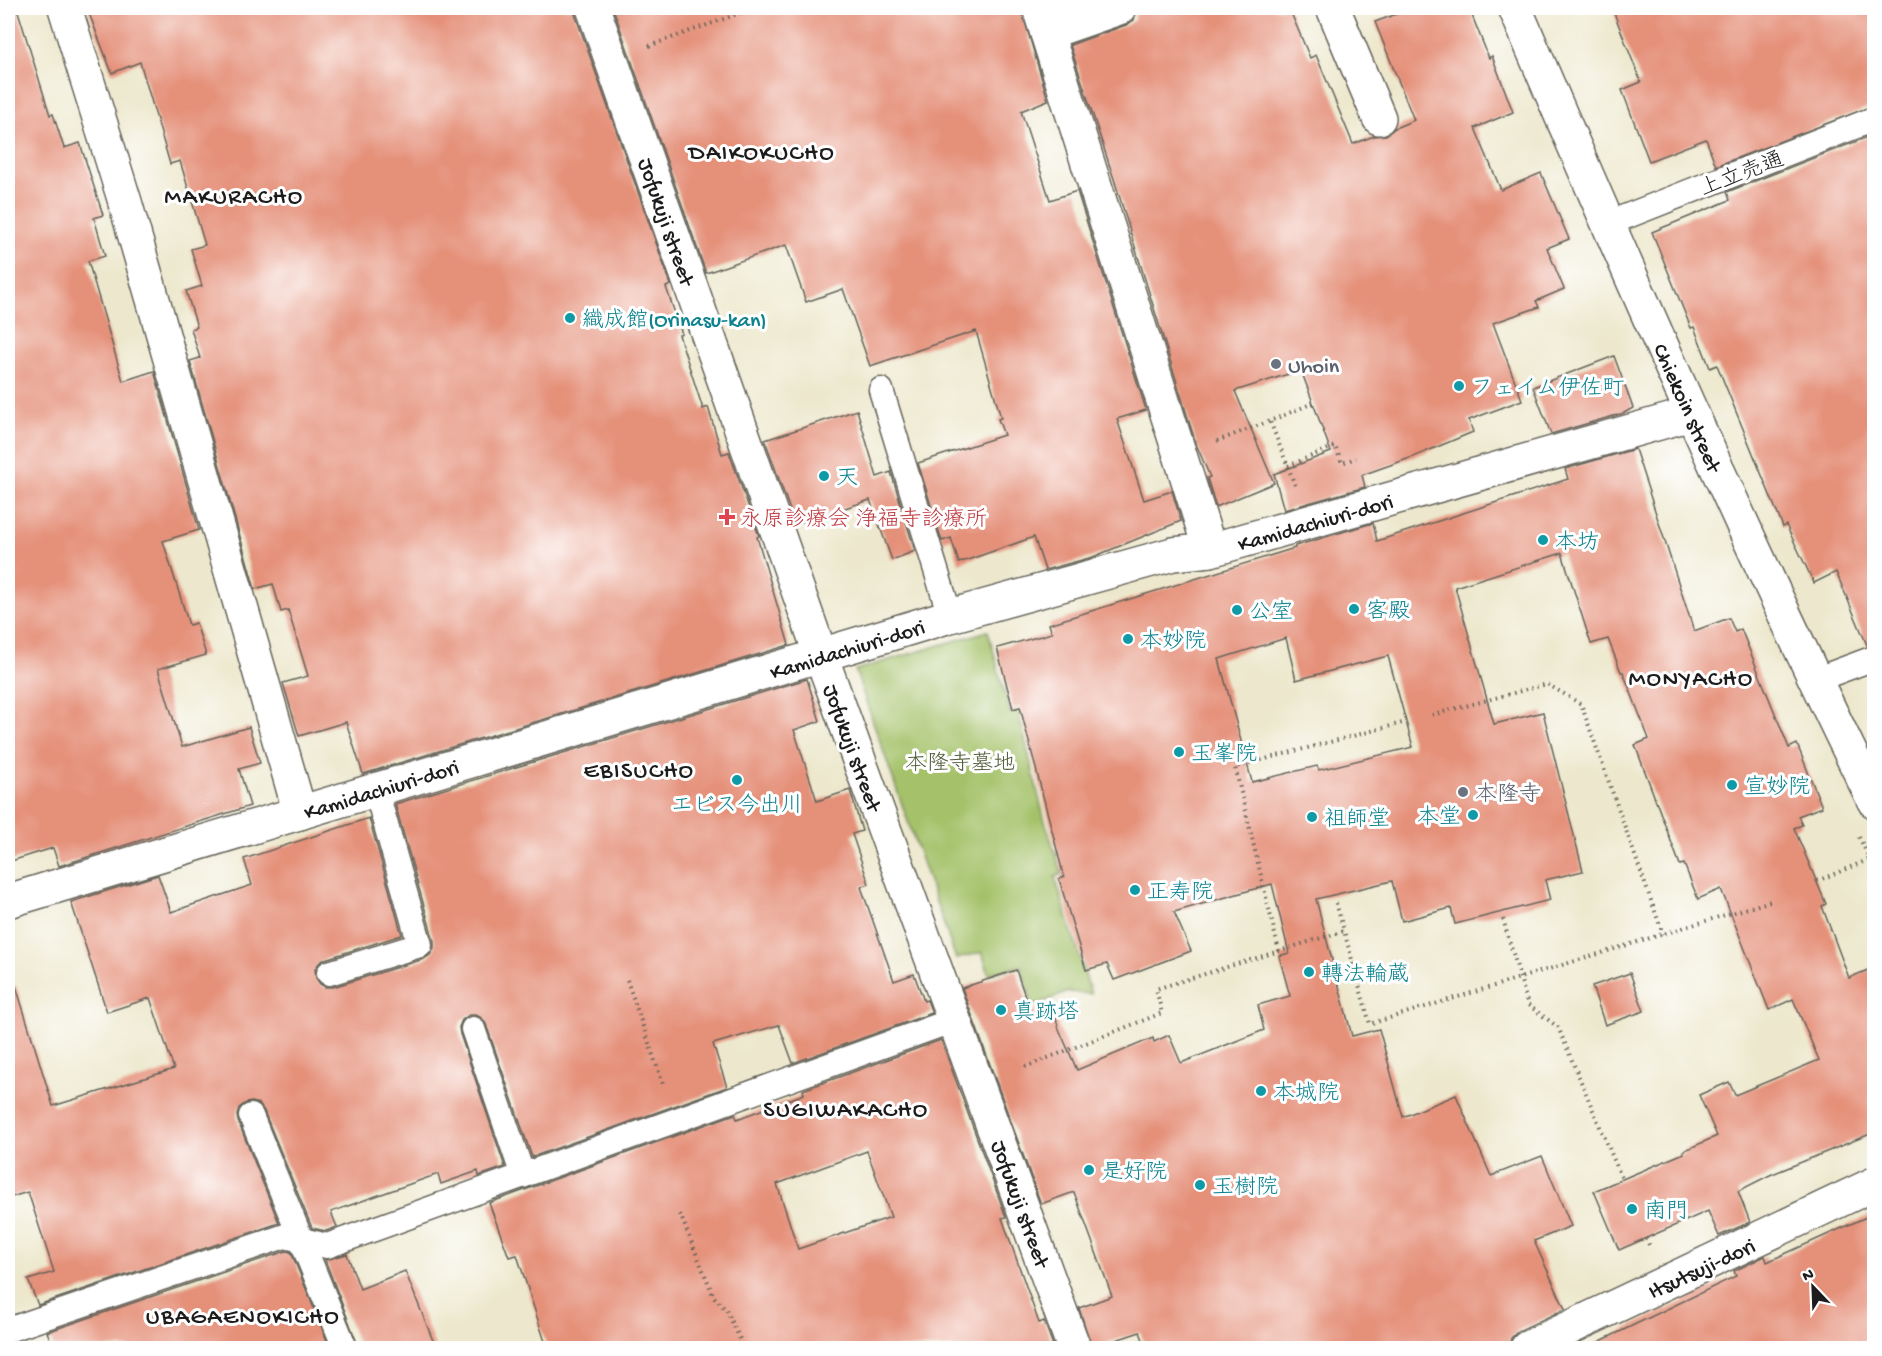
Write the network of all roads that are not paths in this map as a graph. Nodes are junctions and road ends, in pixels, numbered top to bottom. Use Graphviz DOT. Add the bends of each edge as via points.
graph roads {
  1 [pos="65,8"];
  2 [pos="593,8"];
  3 [pos="1119,8"];
  4 [pos="1333,8"];
  5 [pos="1515,8"];
  6 [pos="1043,20"];
  7 [pos="1379,118"];
  8 [pos="1875,119"];
  9 [pos="1607,224"];
  10 [pos="881,390"];
  11 [pos="1691,414"];
  12 [pos="1210,550"];
  13 [pos="950,616"];
  14 [pos="821,656"];
  15 [pos="1875,658"];
  16 [pos="1815,680"];
  17 [pos="376,790"];
  18 [pos="1875,801"];
  19 [pos="300,813"];
  20 [pos="8,901"];
  21 [pos="329,973"];
  22 [pos="954,1020"];
  23 [pos="473,1029"];
  24 [pos="251,1116"];
  25 [pos="523,1176"];
  26 [pos="1875,1185"];
  27 [pos="303,1240"];
  28 [pos="8,1330"];
  29 [pos="15,1348"];
  30 [pos="345,1348"];
  31 [pos="1074,1348"];
  32 [pos="1527,1348"];
  1 -- 19 [label="street" via="125,202"];
  2 -- 14 [label="street, Jofukuji street"];
  3 -- 6 [label="street"];
  4 -- 7 [label="street"];
  5 -- 9 [label="street, Chiekoin street"];
  6 -- 12 [label="street"];
  8 -- 9 [label="lane, 上立売通"];
  9 -- 11 [label="street, Chiekoin street"];
  10 -- 13 [label="lane"];
  11 -- 12 [label="street, Kamidachiuri-dori"];
  11 -- 16 [label="street, Chiekoin street"];
  12 -- 13 [label="street, Kamidachiuri-dori" via="1173,554"];
  13 -- 14 [label="street, Kamidachiuri-dori"];
  14 -- 17 [label="street, Kamidachiuri-dori"];
  14 -- 22 [label="street, Jofukuji street"];
  15 -- 16 [label="lane"];
  16 -- 18 [label="street, Chiekoin street"];
  17 -- 19 [label="street, Kamidachiuri-dori"];
  17 -- 21 [label="lane" via="420,945"];
  19 -- 20 [label="street, Kamidachiuri-dori"];
  22 -- 25 [label="lane"];
  22 -- 31 [label="street, Jofukuji street"];
  23 -- 25 [label="lane"];
  24 -- 27 [label="lane"];
  25 -- 27 [label="lane" via="327,1246"];
  26 -- 32 [label="street, Itsutsuji-dori"];
  27 -- 28 [label="lane" via="285,1236"];
  27 -- 30 [label="lane"];
  28 -- 29 [label="lane"];
}
